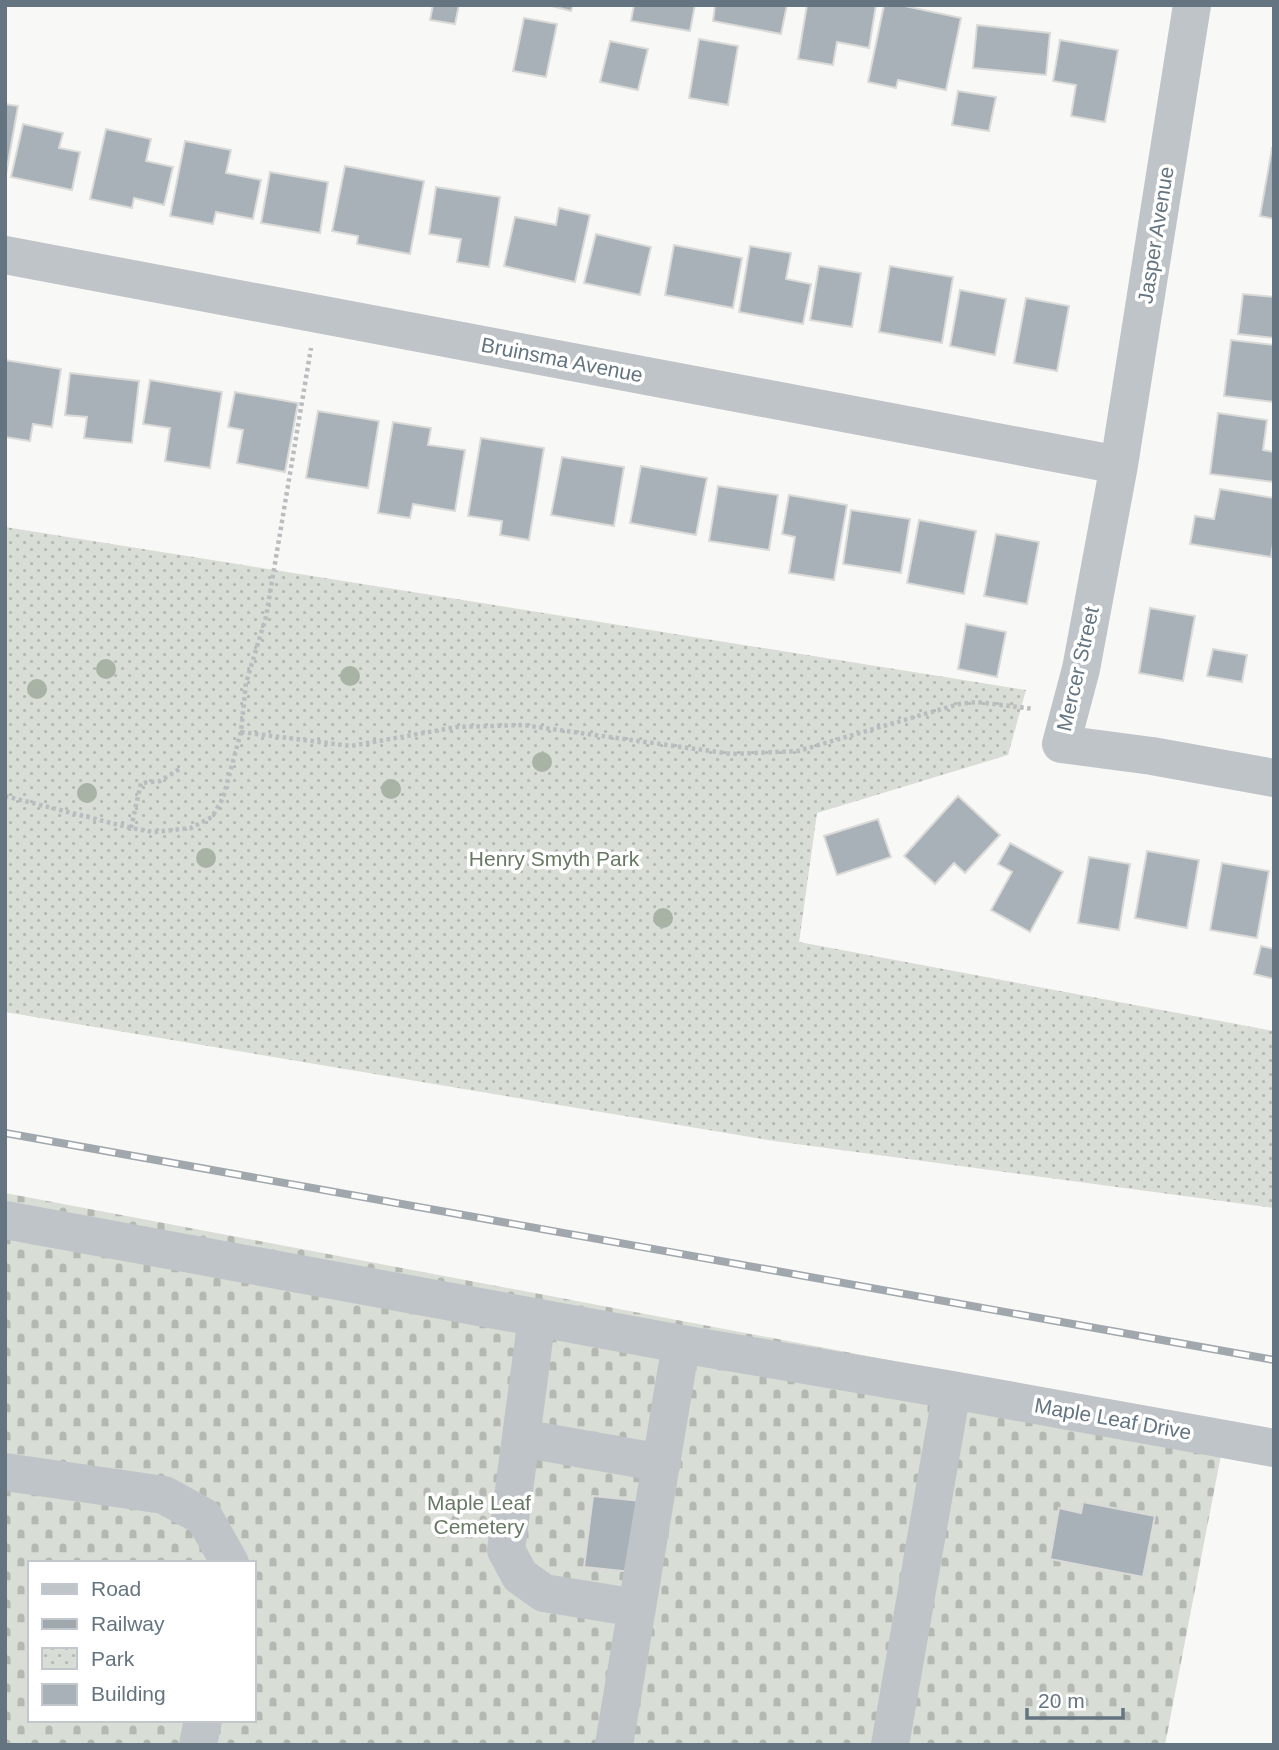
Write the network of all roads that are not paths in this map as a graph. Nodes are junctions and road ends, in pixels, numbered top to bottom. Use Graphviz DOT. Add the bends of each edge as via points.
graph roads {
  1 [pos="1192,5"];
  2 [pos="5,255"];
  3 [pos="1119,465"];
  4 [pos="1274,778"];
  5 [pos="5,1220"];
  6 [pos="537,1317"];
  7 [pos="681,1344"];
  8 [pos="952,1390"];
  9 [pos="521,1438"];
  10 [pos="1274,1448"];
  11 [pos="662,1463"];
  12 [pos="5,1472"];
  13 [pos="229,1561"];
  14 [pos="637,1608"];
  15 [pos="203,1722"];
  16 [pos="198,1745"];
  17 [pos="614,1745"];
  18 [pos="890,1745"];
  1 -- 3 [label="street, Jasper Avenue"];
  2 -- 3 [label="street, Bruinsma Avenue"];
  3 -- 4 [label="street, Mercer Street" via="1081,669 1061,744"];
  5 -- 6 [label="street"];
  6 -- 7 [label="street"];
  6 -- 9 [label="street"];
  7 -- 8 [label="street"];
  7 -- 11 [label="street"];
  8 -- 10 [label="street, Maple Leaf Drive"];
  8 -- 18 [label="street"];
  9 -- 11 [label="street"];
  9 -- 14 [label="street" via="506,1550 520,1576 544,1593"];
  11 -- 14 [label="street"];
  12 -- 13 [label="street" via="164,1495 204,1517"];
  14 -- 17 [label="street"];
  15 -- 16 [label="street"];
}
